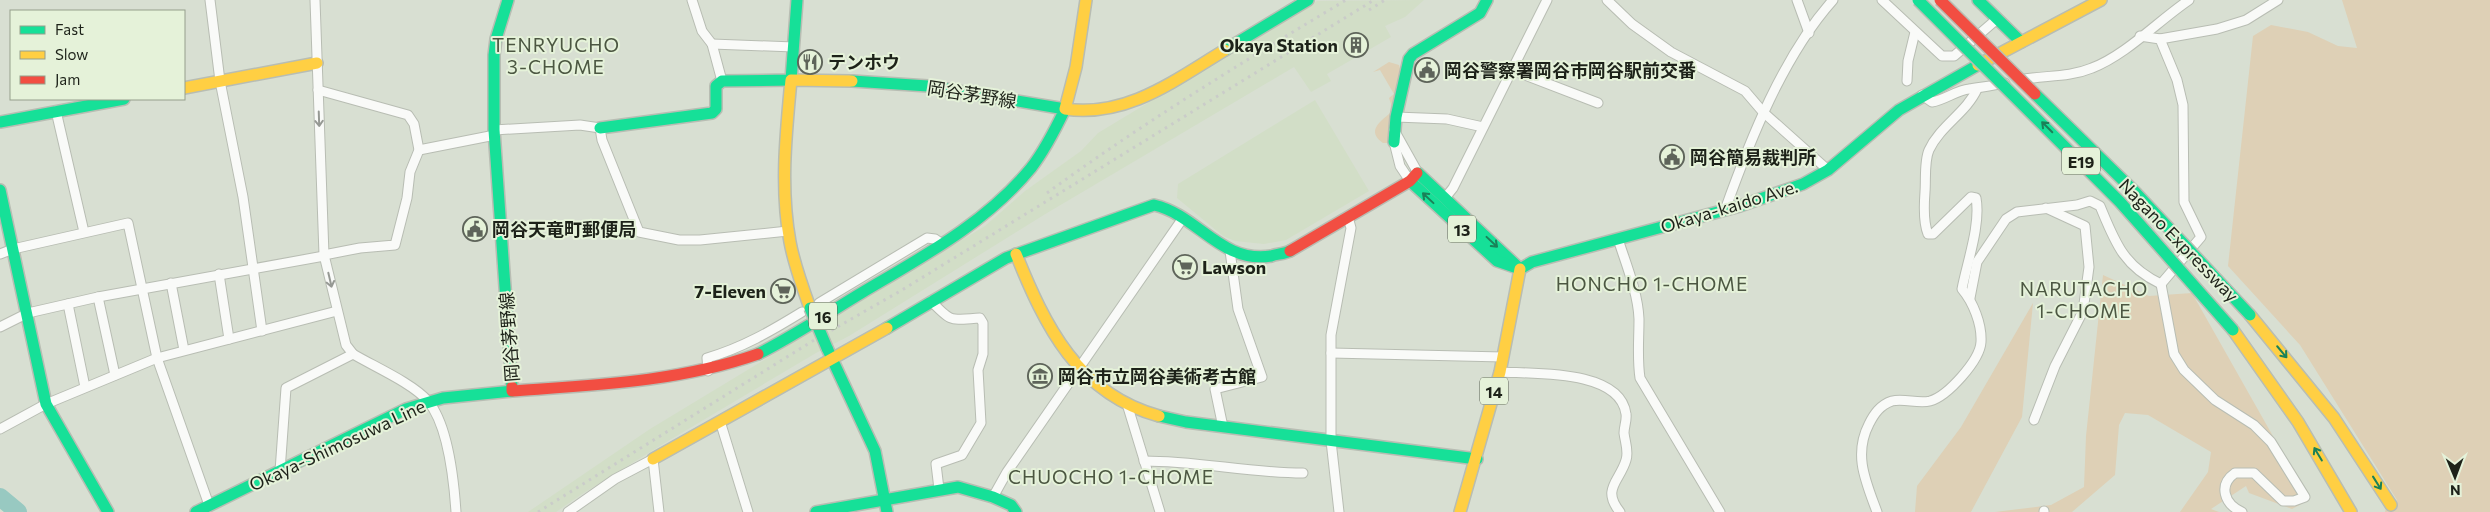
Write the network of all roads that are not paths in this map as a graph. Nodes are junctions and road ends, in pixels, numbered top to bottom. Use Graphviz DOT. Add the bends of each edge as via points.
graph roads {
  1 [pos="210,0"];
  2 [pos="315,0"];
  3 [pos="508,0"];
  4 [pos="692,0"];
  5 [pos="798,0"];
  6 [pos="1086,0"];
  7 [pos="1308,0"];
  8 [pos="1487,0"];
  9 [pos="1547,0"];
  10 [pos="1607,0"];
  11 [pos="1797,0"];
  12 [pos="1833,0"];
  13 [pos="1882,0"];
  14 [pos="1918,0"];
  15 [pos="1940,0"];
  16 [pos="1978,0"];
  17 [pos="2100,0"];
  18 [pos="2189,0"];
  19 [pos="2278,0"];
  20 [pos="1997,19"];
  21 [pos="1915,32"];
  22 [pos="1809,33"];
  23 [pos="2140,36"];
  24 [pos="2160,39"];
  25 [pos="2021,42"];
  26 [pos="712,44"];
  27 [pos="794,47"];
  28 [pos="317,63"];
  29 [pos="1512,70"];
  30 [pos="791,80"];
  31 [pos="220,81"];
  32 [pos="722,81"];
  33 [pos="1908,81"];
  34 [pos="185,88"];
  35 [pos="1977,89"];
  36 [pos="318,90"];
  37 [pos="1922,95"];
  38 [pos="118,100"];
  39 [pos="1598,103"];
  40 [pos="1065,108"];
  41 [pos="56,111"];
  42 [pos="1764,112"];
  43 [pos="1396,117"];
  44 [pos="0,122"];
  45 [pos="1483,127"];
  46 [pos="600,128"];
  47 [pos="494,132"];
  48 [pos="1394,136"];
  49 [pos="420,150"];
  50 [pos="1828,170"];
  51 [pos="1414,177"];
  52 [pos="0,190"];
  53 [pos="1445,198"];
  54 [pos="2046,208"];
  55 [pos="1724,210"];
  56 [pos="1348,217"];
  57 [pos="1183,218"];
  58 [pos="788,231"];
  59 [pos="84,232"];
  60 [pos="1618,240"];
  61 [pos="942,244"];
  62 [pos="13,249"];
  63 [pos="1230,251"];
  64 [pos="0,254"];
  65 [pos="1016,254"];
  66 [pos="324,255"];
  67 [pos="253,268"];
  68 [pos="1520,269"];
  69 [pos="219,274"];
  70 [pos="171,283"];
  71 [pos="2161,284"];
  72 [pos="143,288"];
  73 [pos="98,297"];
  74 [pos="1970,298"];
  75 [pos="931,301"];
  76 [pos="68,304"];
  77 [pos="810,308"];
  78 [pos="337,311"];
  79 [pos="28,313"];
  80 [pos="0,327"];
  81 [pos="262,331"];
  82 [pos="229,339"];
  83 [pos="184,350"];
  84 [pos="829,353"];
  85 [pos="1331,353"];
  86 [pos="353,354"];
  87 [pos="1503,357"];
  88 [pos="156,358"];
  89 [pos="1080,367"];
  90 [pos="708,371"];
  91 [pos="1500,372"];
  92 [pos="114,375"];
  93 [pos="86,387"];
  94 [pos="512,391"];
  95 [pos="428,401"];
  96 [pos="46,404"];
  97 [pos="1127,404"];
  98 [pos="2034,420"];
  99 [pos="720,421"];
  100 [pos="1223,427"];
  101 [pos="0,429"];
  102 [pos="1332,441"];
  103 [pos="653,459"];
  104 [pos="1477,459"];
  105 [pos="1144,461"];
  106 [pos="280,471"];
  107 [pos="1303,473"];
  108 [pos="939,489"];
  109 [pos="993,497"];
  110 [pos="2391,504"];
  111 [pos="209,506"];
  112 [pos="887,506"];
  113 [pos="108,512"];
  114 [pos="196,512"];
  115 [pos="456,512"];
  116 [pos="568,512"];
  117 [pos="659,512"];
  118 [pos="748,512"];
  119 [pos="816,512"];
  120 [pos="1016,512"];
  121 [pos="1160,512"];
  122 [pos="1339,512"];
  123 [pos="1460,512"];
  124 [pos="1620,512"];
  125 [pos="1720,512"];
  126 [pos="1877,512"];
  127 [pos="2242,512"];
  128 [pos="2351,512"];
  1 -- 31 [label="street"];
  2 -- 28 [label="street"];
  3 -- 47 [label="main road, 岡谷茅野線" via="494,55"];
  4 -- 26 [label="street" via="702,30"];
  5 -- 27 [label="main road"];
  6 -- 40 [label="main road" via="1076,67"];
  7 -- 40 [label="main road" via="1149,96 1121,108 1100,112"];
  8 -- 43 [label="main road" via="1480,12 1409,59"];
  9 -- 29 [label="street"];
  10 -- 42 [label="street" via="1632,24 1671,52 1745,91"];
  11 -- 22 [label="street"];
  12 -- 22 [label="street"];
  13 -- 21 [label="street"];
  128 -- 14 [label="main road, Nagano Expressway / E19, one-way, bridge" via="2298,422 2233,330 2186,271 2129,209"];
  15 -- 110 [label="main road, Nagano Expressway / E19, one-way, bridge" via="2136,193 2250,315 2334,418"];
  16 -- 20 [label="main road"];
  17 -- 25 [label="main road, Okaya-kaido Ave."];
  18 -- 23 [label="street"];
  19 -- 24 [label="street" via="2246,20 2217,29"];
  20 -- 21 [label="street" via="1954,56 1942,56"];
  20 -- 25 [label="main road"];
  21 -- 33 [label="street" via="1908,61"];
  22 -- 42 [label="street"];
  23 -- 24 [label="street"];
  23 -- 35 [label="street" via="2109,60 2091,69 2060,77 2035,77"];
  24 -- 71 [label="street" via="2177,80 2183,105 2184,202 2201,237"];
  25 -- 37 [label="main road, Okaya-kaido Ave."];
  26 -- 27 [label="street"];
  26 -- 32 [label="street"];
  27 -- 30 [label="main road"];
  28 -- 31 [label="main road"];
  28 -- 36 [label="street"];
  29 -- 39 [label="street"];
  29 -- 45 [label="street"];
  30 -- 32 [label="main road, 岡谷茅野線"];
  30 -- 40 [label="main road, 岡谷茅野線" via="928,86"];
  30 -- 58 [label="main road, 16" via="785,187"];
  31 -- 34 [label="main road"];
  31 -- 67 [label="street"];
  32 -- 46 [label="main road" via="716,86 716,109 712,113"];
  35 -- 37 [label="street" via="1932,102"];
  35 -- 74 [label="street" via="1973,99 1950,120 1929,150 1924,202 1926,230 1933,234 1971,197 1976,198 1976,224 1962,289"];
  36 -- 49 [label="street" via="408,115 414,124"];
  36 -- 66 [label="street, one-way"];
  37 -- 50 [label="main road, Okaya-kaido Ave."];
  38 -- 41 [label="main road"];
  40 -- 61 [label="main road, 岡谷茅野線 / 16" via="1039,159 1023,179 979,218"];
  41 -- 44 [label="main road"];
  41 -- 59 [label="street"];
  42 -- 50 [label="street"];
  42 -- 55 [label="street"];
  43 -- 45 [label="street" via="1447,119"];
  43 -- 48 [label="main road"];
  45 -- 53 [label="street"];
  46 -- 47 [label="street" via="580,125"];
  46 -- 58 [label="street" via="639,232 679,240 700,240"];
  47 -- 49 [label="street"];
  47 -- 94 [label="main road, 岡谷茅野線"];
  48 -- 51 [label="street"];
  49 -- 66 [label="street" via="410,172 395,245"];
  50 -- 55 [label="main road, Okaya-kaido Ave." via="1774,196"];
  51 -- 53 [label="main road, 13"];
  51 -- 56 [label="main road"];
  68 -- 51 [label="main road, 13, one-way" via="1497,261"];
  52 -- 62 [label="main road"];
  53 -- 68 [label="main road, 13, one-way"];
  54 -- 71 [label="street" via="2090,201 2100,206 2117,247 2144,276"];
  54 -- 74 [label="street" via="2017,212 2006,219 1977,262"];
  54 -- 98 [label="street" via="2085,226 2089,267 2083,311 2055,366"];
  55 -- 60 [label="main road, Okaya-kaido Ave."];
  56 -- 63 [label="main road" via="1286,253 1256,258"];
  56 -- 85 [label="street" via="1351,228 1331,335"];
  57 -- 63 [label="main road"];
  57 -- 65 [label="main road" via="1171,208 1154,206"];
  57 -- 89 [label="street"];
  58 -- 77 [label="main road, 16"];
  59 -- 62 [label="street"];
  59 -- 72 [label="street" via="128,223"];
  60 -- 68 [label="main road, Okaya-kaido Ave." via="1532,262"];
  60 -- 125 [label="street" via="1639,319 1637,355 1640,378"];
  61 -- 77 [label="street" via="927,238"];
  61 -- 90 [label="main road, 岡谷茅野線 / 16" via="759,354"];
  62 -- 64 [label="street"];
  62 -- 79 [label="main road"];
  63 -- 100 [label="street" via="1238,309 1262,377 1215,389"];
  65 -- 75 [label="main road" via="976,273"];
  65 -- 89 [label="main road" via="1046,318 1066,353"];
  66 -- 67 [label="street"];
  66 -- 78 [label="street, one-way"];
  67 -- 69 [label="street"];
  67 -- 81 [label="street"];
  68 -- 87 [label="main road, 14"];
  69 -- 70 [label="street"];
  69 -- 82 [label="street"];
  70 -- 72 [label="street"];
  70 -- 83 [label="street"];
  71 -- 127 [label="street" via="2174,354 2184,370 2216,400 2254,425 2271,442 2305,497 2283,501 2254,474 2235,473 2226,482 2224,490 2228,501"];
  72 -- 73 [label="street"];
  72 -- 88 [label="street"];
  73 -- 76 [label="street"];
  73 -- 92 [label="street"];
  74 -- 126 [label="street" via="1981,342 1964,373 1950,390 1930,401 1895,400 1885,404 1873,415 1863,435 1860,452 1863,476"];
  75 -- 84 [label="main road"];
  75 -- 108 [label="street" via="946,318 980,318 983,323 983,354 978,370 981,423 962,455 936,464"];
  76 -- 79 [label="street"];
  76 -- 93 [label="street"];
  77 -- 84 [label="main road, 16, bridge"];
  77 -- 90 [label="street" via="763,337 707,358"];
  78 -- 81 [label="street"];
  78 -- 86 [label="street" via="346,345"];
  79 -- 80 [label="street"];
  79 -- 96 [label="main road"];
  81 -- 82 [label="street"];
  82 -- 83 [label="street"];
  83 -- 88 [label="street"];
  84 -- 99 [label="main road"];
  84 -- 112 [label="main road, 16" via="875,452"];
  85 -- 87 [label="street"];
  85 -- 102 [label="street"];
  86 -- 95 [label="street"];
  86 -- 106 [label="street" via="286,388"];
  87 -- 91 [label="main road, 14"];
  88 -- 92 [label="street"];
  88 -- 111 [label="street"];
  89 -- 97 [label="main road"];
  89 -- 109 [label="street"];
  90 -- 94 [label="main road, 岡谷茅野線 / 16" via="645,380"];
  91 -- 104 [label="main road, 14"];
  91 -- 124 [label="street" via="1570,377 1608,387 1618,397 1626,414 1627,452 1612,487 1612,497"];
  92 -- 93 [label="street"];
  93 -- 96 [label="street"];
  94 -- 95 [label="main road, Okaya-Shimosuwa Line"];
  95 -- 106 [label="main road, Okaya-Shimosuwa Line"];
  95 -- 115 [label="street" via="438,416 453,475"];
  96 -- 101 [label="street"];
  96 -- 113 [label="main road"];
  97 -- 100 [label="main road" via="1172,419"];
  97 -- 105 [label="street"];
  99 -- 103 [label="main road"];
  99 -- 118 [label="street"];
  100 -- 102 [label="main road"];
  102 -- 104 [label="main road"];
  102 -- 122 [label="street"];
  103 -- 116 [label="street" via="615,479"];
  103 -- 117 [label="street"];
  104 -- 123 [label="main road, 14"];
  105 -- 107 [label="street" via="1183,461 1248,471"];
  105 -- 121 [label="street"];
  106 -- 111 [label="main road, Okaya-Shimosuwa Line"];
  108 -- 109 [label="main road" via="958,487"];
  108 -- 112 [label="main road"];
  109 -- 120 [label="main road" via="1011,505"];
  111 -- 114 [label="main road, Okaya-Shimosuwa Line"];
  112 -- 119 [label="main road"];
}
